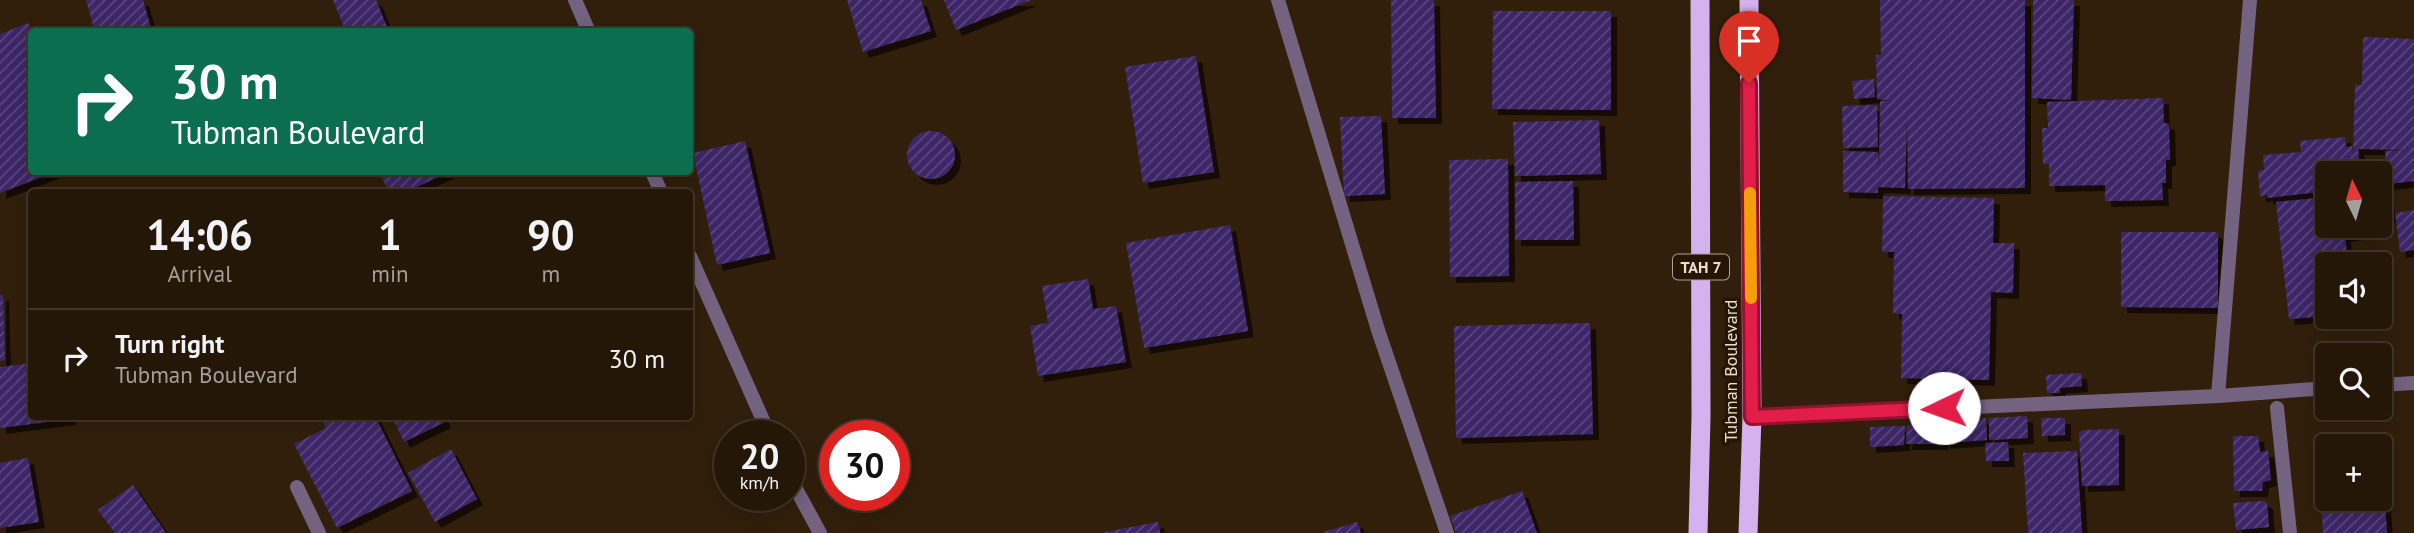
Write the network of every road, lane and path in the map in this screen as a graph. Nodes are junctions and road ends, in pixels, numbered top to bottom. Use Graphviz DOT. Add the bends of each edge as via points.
graph roads {
  1 [pos="575,0"];
  2 [pos="1278,0"];
  3 [pos="1700,0"];
  4 [pos="1749,0"];
  5 [pos="2250,0"];
  6 [pos="587,28"];
  7 [pos="693,263"];
  8 [pos="2414,383"];
  9 [pos="2392,384"];
  10 [pos="2315,389"];
  11 [pos="2218,396"];
  12 [pos="2277,408"];
  13 [pos="1752,417"];
  14 [pos="763,420"];
  15 [pos="297,487"];
  16 [pos="805,505"];
  17 [pos="319,533"];
  18 [pos="820,533"];
  19 [pos="1447,533"];
  20 [pos="1698,533"];
  21 [pos="1748,533"];
  22 [pos="2290,533"];
  1 -- 6 [label="street"];
  2 -- 19 [label="street" via="1378,330"];
  3 -- 20 [label="highway, Tubman Boulevard / TAH 7" via="1702,417"];
  4 -- 13 [label="highway, Tubman Boulevard / TAH 7"];
  5 -- 11 [label="street"];
  7 -- 14 [label="street"];
  8 -- 9 [label="street"];
  10 -- 11 [label="street"];
  11 -- 13 [label="street"];
  12 -- 22 [label="street"];
  13 -- 21 [label="highway, Tubman Boulevard / TAH 7"];
  15 -- 17 [label="street"];
  16 -- 18 [label="street"];
}
